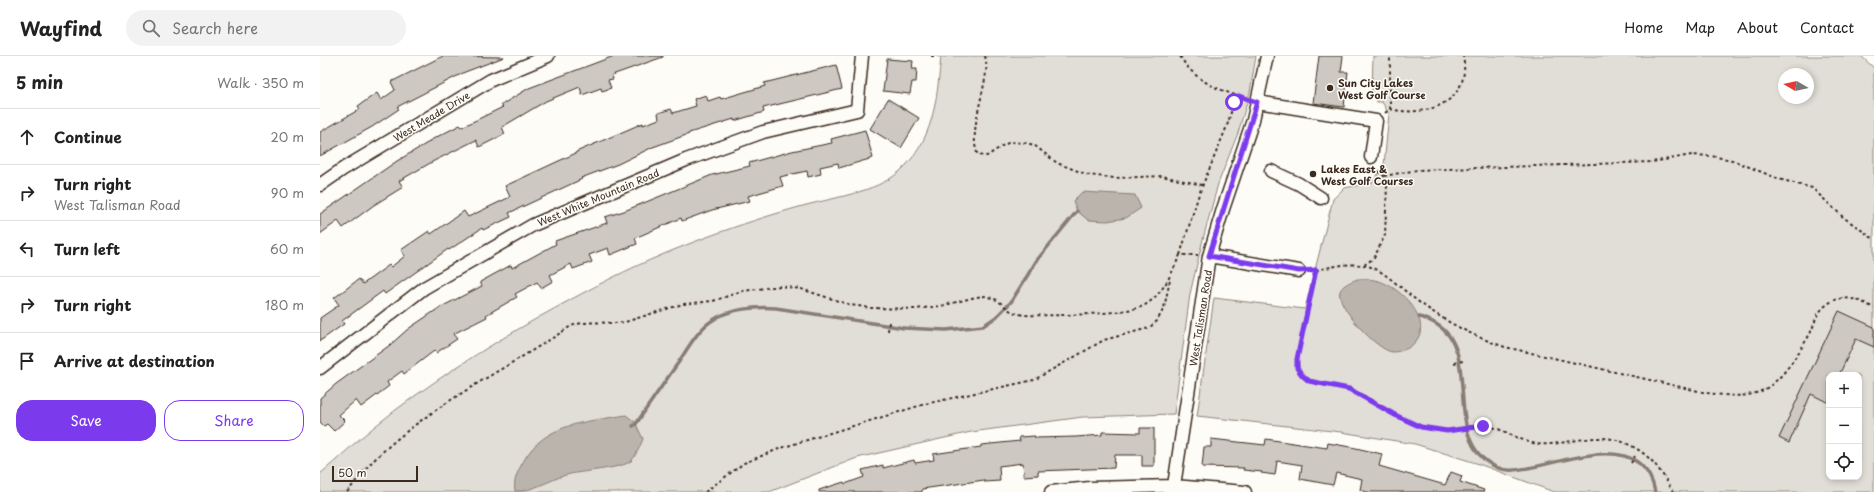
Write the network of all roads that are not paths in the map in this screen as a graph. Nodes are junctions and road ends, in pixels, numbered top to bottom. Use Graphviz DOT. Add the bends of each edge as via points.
graph roads {
  1 [pos="548,56"];
  2 [pos="862,56"];
  3 [pos="1267,56"];
  4 [pos="1257,102"];
  5 [pos="1372,162"];
  6 [pos="1271,171"];
  7 [pos="320,185"];
  8 [pos="1321,198"];
  9 [pos="1209,256"];
  10 [pos="1299,271"];
  11 [pos="320,368"];
  12 [pos="1174,489"];
  13 [pos="1050,492"];
  14 [pos="1245,492"];
  1 -- 7 [label="street, West Meade Drive" via="491,80"];
  2 -- 11 [label="street, West White Mountain Road" via="857,110 763,132 686,160 533,225 424,288"];
  3 -- 4 [label="street, West Talisman Road"];
  4 -- 5 [label="street" via="1376,121"];
  4 -- 9 [label="street, West Talisman Road"];
  6 -- 8 [label="street"];
  9 -- 10 [label="street"];
  9 -- 12 [label="street, West Talisman Road"];
  12 -- 13 [label="street" via="1090,488"];
  12 -- 14 [label="street"];
}
